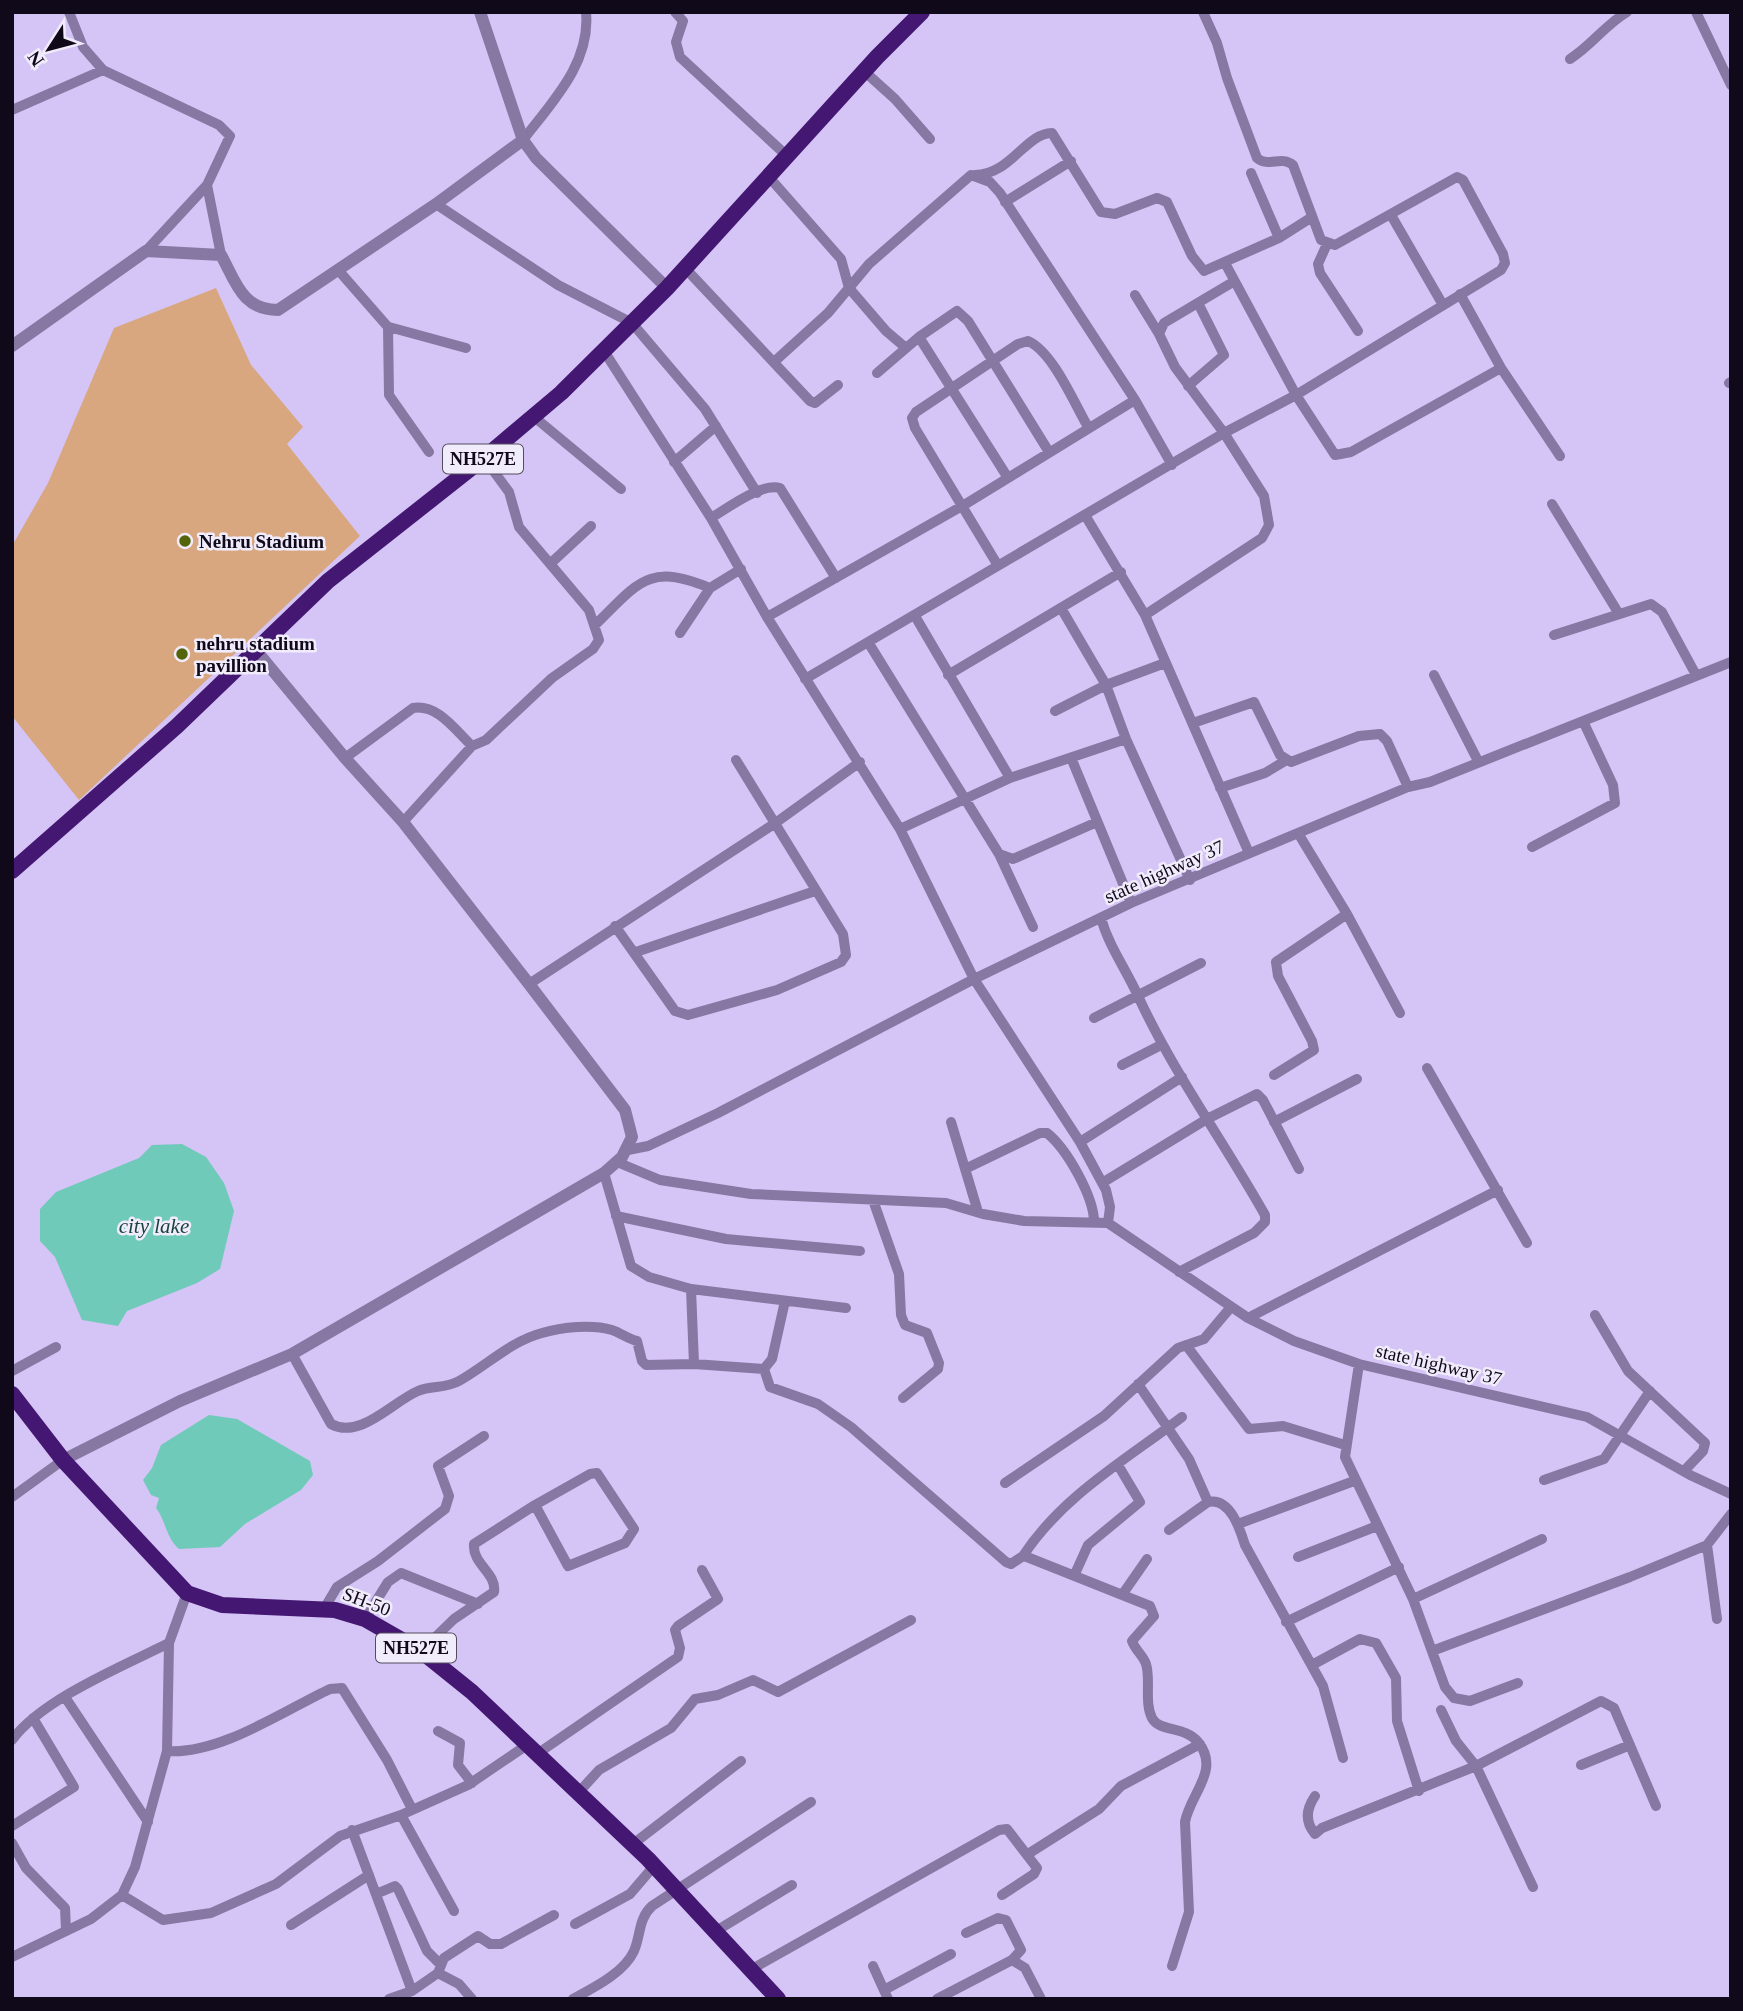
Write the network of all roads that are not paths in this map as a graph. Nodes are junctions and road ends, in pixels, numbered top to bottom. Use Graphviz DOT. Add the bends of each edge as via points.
graph roads {
  1 [pos="69,12"];
  2 [pos="480,12"];
  3 [pos="586,12"];
  4 [pos="675,12"];
  5 [pos="922,12"];
  6 [pos="1203,12"];
  7 [pos="1627,12"];
  8 [pos="1696,12"];
  9 [pos="1570,59"];
  10 [pos="103,70"];
  11 [pos="864,71"];
  12 [pos="1731,85"];
  13 [pos="12,110"];
  14 [pos="930,139"];
  15 [pos="523,140"];
  16 [pos="787,156"];
  17 [pos="1071,161"];
  18 [pos="1251,173"];
  19 [pos="971,175"];
  20 [pos="769,177"];
  21 [pos="207,185"];
  22 [pos="1006,202"];
  23 [pos="436,204"];
  24 [pos="1391,215"];
  25 [pos="1312,217"];
  26 [pos="1279,238"];
  27 [pos="1327,244"];
  28 [pos="146,251"];
  29 [pos="221,255"];
  30 [pos="1224,263"];
  31 [pos="685,268"];
  32 [pos="339,271"];
  33 [pos="1233,282"];
  34 [pos="667,288"];
  35 [pos="849,288"];
  36 [pos="1460,294"];
  37 [pos="1135,295"];
  38 [pos="1198,303"];
  39 [pos="1443,304"];
  40 [pos="632,323"];
  41 [pos="389,327"];
  42 [pos="1358,331"];
  43 [pos="1159,334"];
  44 [pos="919,337"];
  45 [pos="12,346"];
  46 [pos="467,348"];
  47 [pos="906,348"];
  48 [pos="604,351"];
  49 [pos="775,361"];
  50 [pos="994,362"];
  51 [pos="1501,368"];
  52 [pos="877,373"];
  53 [pos="838,385"];
  54 [pos="1188,386"];
  55 [pos="952,387"];
  56 [pos="1296,395"];
  57 [pos="1135,400"];
  58 [pos="533,416"];
  59 [pos="716,426"];
  60 [pos="1088,427"];
  61 [pos="1224,433"];
  62 [pos="429,452"];
  63 [pos="1049,452"];
  64 [pos="1560,456"];
  65 [pos="484,458"];
  66 [pos="674,462"];
  67 [pos="1172,465"];
  68 [pos="1008,478"];
  69 [pos="621,489"];
  70 [pos="757,493"];
  71 [pos="1552,504"];
  72 [pos="964,505"];
  73 [pos="1085,515"];
  74 [pos="711,517"];
  75 [pos="591,526"];
  76 [pos="551,563"];
  77 [pos="997,564"];
  78 [pos="741,569"];
  79 [pos="1121,572"];
  80 [pos="836,578"];
  81 [pos="710,587"];
  82 [pos="1061,608"];
  83 [pos="1619,614"];
  84 [pos="1145,615"];
  85 [pos="915,616"];
  86 [pos="767,617"];
  87 [pos="595,625"];
  88 [pos="680,633"];
  89 [pos="1554,635"];
  90 [pos="868,642"];
  91 [pos="255,649"];
  92 [pos="1731,662"];
  93 [pos="1165,663"];
  94 [pos="948,675"];
  95 [pos="1434,675"];
  96 [pos="1696,675"];
  97 [pos="805,678"];
  98 [pos="1106,685"];
  99 [pos="1055,711"];
  100 [pos="1584,721"];
  101 [pos="1193,723"];
  102 [pos="1126,739"];
  103 [pos="472,746"];
  104 [pos="345,758"];
  105 [pos="736,760"];
  106 [pos="1072,760"];
  107 [pos="1285,761"];
  108 [pos="1478,761"];
  109 [pos="860,762"];
  110 [pos="1010,778"];
  111 [pos="1408,787"];
  112 [pos="1220,788"];
  113 [pos="963,799"];
  114 [pos="1097,821"];
  115 [pos="403,822"];
  116 [pos="774,824"];
  117 [pos="900,829"];
  118 [pos="1298,833"];
  119 [pos="1532,847"];
  120 [pos="1249,853"];
  121 [pos="999,854"];
  122 [pos="12,871"];
  123 [pos="1190,880"];
  124 [pos="815,891"];
  125 [pos="1131,904"];
  126 [pos="1347,914"];
  127 [pos="1101,918"];
  128 [pos="615,926"];
  129 [pos="1033,927"];
  130 [pos="636,952"];
  131 [pos="1201,963"];
  132 [pos="974,979"];
  133 [pos="529,984"];
  134 [pos="1138,994"];
  135 [pos="1400,1013"];
  136 [pos="1094,1018"];
  137 [pos="1161,1045"];
  138 [pos="1122,1066"];
  139 [pos="1427,1068"];
  140 [pos="1274,1075"];
  141 [pos="1182,1077"];
  142 [pos="1357,1079"];
  143 [pos="1207,1119"];
  144 [pos="951,1122"];
  145 [pos="1275,1122"];
  146 [pos="1080,1142"];
  147 [pos="628,1150"];
  148 [pos="617,1162"];
  149 [pos="965,1169"];
  150 [pos="1299,1169"];
  151 [pos="604,1173"];
  152 [pos="1102,1183"];
  153 [pos="1498,1190"];
  154 [pos="873,1200"];
  155 [pos="978,1212"];
  156 [pos="616,1216"];
  157 [pos="1094,1222"];
  158 [pos="1108,1223"];
  159 [pos="1527,1243"];
  160 [pos="860,1251"];
  161 [pos="1179,1272"];
  162 [pos="691,1289"];
  163 [pos="785,1301"];
  164 [pos="1231,1307"];
  165 [pos="846,1308"];
  166 [pos="1595,1315"];
  167 [pos="1248,1318"];
  168 [pos="1186,1345"];
  169 [pos="56,1347"];
  170 [pos="292,1354"];
  171 [pos="694,1364"];
  172 [pos="1359,1364"];
  173 [pos="764,1369"];
  174 [pos="12,1371"];
  175 [pos="1138,1384"];
  176 [pos="1650,1391"];
  177 [pos="12,1394"];
  178 [pos="902,1398"];
  179 [pos="1182,1417"];
  180 [pos="1168,1427"];
  181 [pos="1622,1435"];
  182 [pos="484,1436"];
  183 [pos="1345,1445"];
  184 [pos="62,1460"];
  185 [pos="1118,1465"];
  186 [pos="1684,1471"];
  187 [pos="1544,1480"];
  188 [pos="1354,1481"];
  189 [pos="1005,1483"];
  190 [pos="1731,1494"];
  191 [pos="12,1497"];
  192 [pos="1208,1502"];
  193 [pos="535,1505"];
  194 [pos="1731,1514"];
  195 [pos="1238,1524"];
  196 [pos="1377,1526"];
  197 [pos="1169,1530"];
  198 [pos="1542,1539"];
  199 [pos="1707,1545"];
  200 [pos="1023,1556"];
  201 [pos="1298,1557"];
  202 [pos="1147,1559"];
  203 [pos="1399,1567"];
  204 [pos="702,1570"];
  205 [pos="1074,1576"];
  206 [pos="187,1593"];
  207 [pos="1122,1595"];
  208 [pos="1413,1599"];
  209 [pos="478,1604"];
  210 [pos="324,1609"];
  211 [pos="365,1619"];
  212 [pos="1717,1619"];
  213 [pos="911,1620"];
  214 [pos="1286,1622"];
  215 [pos="169,1643"];
  216 [pos="421,1651"];
  217 [pos="1432,1651"];
  218 [pos="1312,1665"];
  219 [pos="1518,1683"];
  220 [pos="65,1698"];
  221 [pos="1441,1710"];
  222 [pos="33,1718"];
  223 [pos="438,1731"];
  224 [pos="12,1740"];
  225 [pos="1200,1744"];
  226 [pos="1630,1745"];
  227 [pos="532,1750"];
  228 [pos="167,1751"];
  229 [pos="1343,1758"];
  230 [pos="741,1761"];
  231 [pos="1581,1765"];
  232 [pos="1476,1766"];
  233 [pos="472,1783"];
  234 [pos="1419,1791"];
  235 [pos="579,1792"];
  236 [pos="1315,1796"];
  237 [pos="811,1802"];
  238 [pos="1656,1806"];
  239 [pos="412,1809"];
  240 [pos="401,1815"];
  241 [pos="148,1822"];
  242 [pos="12,1826"];
  243 [pos="352,1830"];
  244 [pos="12,1843"];
  245 [pos="633,1844"];
  246 [pos="1028,1854"];
  247 [pos="654,1866"];
  248 [pos="369,1875"];
  249 [pos="792,1885"];
  250 [pos="1533,1887"];
  251 [pos="675,1889"];
  252 [pos="376,1894"];
  253 [pos="122,1895"];
  254 [pos="1002,1895"];
  255 [pos="454,1912"];
  256 [pos="554,1915"];
  257 [pos="575,1924"];
  258 [pos="291,1925"];
  259 [pos="66,1930"];
  260 [pos="716,1931"];
  261 [pos="966,1933"];
  262 [pos="951,1954"];
  263 [pos="12,1957"];
  264 [pos="1012,1960"];
  265 [pos="873,1966"];
  266 [pos="1172,1966"];
  267 [pos="439,1969"];
  268 [pos="752,1969"];
  269 [pos="412,1991"];
  270 [pos="886,1994"];
  271 [pos="389,1999"];
  272 [pos="472,1999"];
  273 [pos="573,1999"];
  274 [pos="778,1999"];
  275 [pos="937,1999"];
  276 [pos="1041,1999"];
  1 -- 10 [label="street" via="83,47"];
  2 -- 15 [label="street"];
  3 -- 15 [label="street" via="588,31 576,66"];
  4 -- 16 [label="street" via="682,21 676,41 680,57"];
  5 -- 11 [label="highway, NH527E"];
  6 -- 25 [label="street" via="1257,158 1293,164"];
  7 -- 9 [label="street"];
  8 -- 12 [label="street"];
  10 -- 13 [label="street"];
  10 -- 21 [label="street" via="226,130 230,141"];
  11 -- 14 [label="street"];
  11 -- 16 [label="highway, NH527E"];
  15 -- 23 [label="street"];
  15 -- 34 [label="street"];
  16 -- 20 [label="highway, NH527E"];
  17 -- 19 [label="street" via="1052,133 1045,133 1001,168"];
  17 -- 22 [label="street"];
  17 -- 30 [label="street" via="1101,212 1115,214 1162,198 1199,267 1211,270"];
  18 -- 26 [label="street"];
  19 -- 22 [label="street" via="990,182"];
  19 -- 35 [label="street" via="869,264"];
  20 -- 31 [label="highway, NH527E"];
  20 -- 35 [label="street" via="835,250"];
  21 -- 28 [label="street"];
  21 -- 29 [label="street"];
  22 -- 57 [label="street"];
  23 -- 32 [label="street"];
  23 -- 40 [label="street" via="558,285"];
  24 -- 27 [label="street" via="1335,245"];
  24 -- 36 [label="street" via="1449,178 1463,180 1505,263"];
  24 -- 39 [label="street"];
  25 -- 26 [label="street"];
  25 -- 27 [label="street"];
  26 -- 30 [label="street"];
  27 -- 42 [label="street" via="1318,264 1320,273"];
  28 -- 29 [label="street"];
  28 -- 45 [label="street"];
  29 -- 32 [label="street" via="247,300 261,310 285,306"];
  30 -- 33 [label="street"];
  31 -- 34 [label="highway, NH527E"];
  31 -- 49 [label="street"];
  32 -- 41 [label="street"];
  33 -- 38 [label="street"];
  33 -- 56 [label="street"];
  34 -- 40 [label="highway, NH527E"];
  35 -- 47 [label="street"];
  35 -- 49 [label="street"];
  36 -- 39 [label="street"];
  36 -- 51 [label="street"];
  37 -- 43 [label="street"];
  38 -- 43 [label="street" via="1164,323"];
  38 -- 54 [label="street" via="1224,355"];
  39 -- 56 [label="street"];
  40 -- 48 [label="highway, NH527E"];
  40 -- 59 [label="street"];
  41 -- 46 [label="street"];
  41 -- 62 [label="street" via="390,395"];
  43 -- 54 [label="street"];
  44 -- 47 [label="street"];
  44 -- 50 [label="street" via="957,311"];
  44 -- 55 [label="street"];
  47 -- 52 [label="street"];
  48 -- 58 [label="highway, NH527E"];
  48 -- 66 [label="street"];
  49 -- 53 [label="street" via="815,403"];
  50 -- 55 [label="street"];
  50 -- 60 [label="street" via="1018,344 1038,345"];
  50 -- 63 [label="street"];
  51 -- 56 [label="street" via="1342,456 1330,452"];
  51 -- 64 [label="street"];
  54 -- 61 [label="street"];
  55 -- 68 [label="street"];
  55 -- 72 [label="street" via="916,412 912,422"];
  56 -- 61 [label="street"];
  57 -- 60 [label="street"];
  57 -- 67 [label="street"];
  58 -- 65 [label="highway, NH527E"];
  58 -- 69 [label="street"];
  59 -- 66 [label="street"];
  59 -- 70 [label="street"];
  60 -- 63 [label="street"];
  61 -- 67 [label="street"];
  61 -- 84 [label="street" via="1264,496 1269,525 1262,538"];
  63 -- 68 [label="street"];
  65 -- 76 [label="street" via="509,492 519,527"];
  65 -- 91 [label="highway, NH527E" via="328,581"];
  66 -- 74 [label="street"];
  67 -- 73 [label="street"];
  68 -- 72 [label="street"];
  70 -- 74 [label="street"];
  70 -- 80 [label="street" via="774,487 786,494"];
  71 -- 83 [label="street"];
  72 -- 77 [label="street"];
  72 -- 80 [label="street"];
  73 -- 77 [label="street"];
  73 -- 79 [label="street"];
  74 -- 78 [label="street"];
  75 -- 76 [label="street"];
  76 -- 87 [label="street" via="582,598"];
  77 -- 85 [label="street"];
  78 -- 81 [label="street"];
  78 -- 86 [label="street"];
  79 -- 82 [label="street"];
  79 -- 84 [label="street"];
  80 -- 86 [label="street"];
  81 -- 87 [label="street" via="690,579 655,576 620,599"];
  81 -- 88 [label="street"];
  82 -- 94 [label="street"];
  82 -- 98 [label="street"];
  83 -- 89 [label="street"];
  83 -- 96 [label="street" via="1656,606"];
  84 -- 93 [label="street"];
  85 -- 90 [label="street"];
  85 -- 94 [label="street"];
  86 -- 97 [label="street"];
  87 -- 103 [label="street" via="599,640 593,649 552,678 486,740"];
  90 -- 97 [label="street"];
  90 -- 113 [label="street"];
  91 -- 104 [label="street"];
  91 -- 122 [label="highway, NH527E" via="177,726"];
  92 -- 96 [label="street, state highway 37"];
  93 -- 98 [label="street"];
  93 -- 101 [label="street"];
  94 -- 110 [label="street"];
  95 -- 108 [label="street"];
  96 -- 100 [label="street, state highway 37"];
  97 -- 109 [label="street"];
  98 -- 99 [label="street"];
  98 -- 102 [label="street"];
  100 -- 108 [label="street, state highway 37"];
  100 -- 119 [label="street" via="1613,785 1615,803"];
  101 -- 107 [label="street" via="1255,702"];
  101 -- 112 [label="street"];
  102 -- 106 [label="street"];
  102 -- 123 [label="street"];
  103 -- 104 [label="street" via="436,712 421,706"];
  103 -- 115 [label="street"];
  104 -- 115 [label="street"];
  105 -- 116 [label="street"];
  106 -- 110 [label="street"];
  106 -- 114 [label="street"];
  107 -- 111 [label="street" via="1359,736 1380,734"];
  107 -- 112 [label="street"];
  108 -- 111 [label="street, state highway 37"];
  109 -- 116 [label="street"];
  109 -- 117 [label="street"];
  110 -- 113 [label="street"];
  111 -- 118 [label="street, state highway 37"];
  112 -- 120 [label="street"];
  113 -- 117 [label="street"];
  113 -- 121 [label="street"];
  114 -- 121 [label="street" via="1013,859"];
  114 -- 125 [label="street"];
  115 -- 133 [label="street"];
  116 -- 124 [label="street"];
  116 -- 128 [label="street"];
  117 -- 132 [label="street"];
  118 -- 120 [label="street, state highway 37"];
  118 -- 126 [label="street"];
  120 -- 123 [label="street, state highway 37"];
  121 -- 129 [label="street"];
  123 -- 125 [label="street, state highway 37"];
  124 -- 130 [label="street"];
  124 -- 130 [label="street" via="843,934 846,955 777,990 688,1015 675,1011"];
  125 -- 127 [label="street, state highway 37"];
  126 -- 135 [label="street"];
  126 -- 140 [label="street" via="1276,962 1278,976 1314,1050"];
  127 -- 132 [label="street, state highway 37"];
  127 -- 134 [label="street" via="1110,947"];
  128 -- 130 [label="street"];
  128 -- 133 [label="street"];
  131 -- 134 [label="street"];
  132 -- 146 [label="street"];
  132 -- 147 [label="street, state highway 37" via="718,1113 648,1146"];
  133 -- 147 [label="street" via="625,1110 632,1137"];
  134 -- 136 [label="street"];
  134 -- 137 [label="street"];
  137 -- 138 [label="street"];
  137 -- 141 [label="street"];
  139 -- 153 [label="street"];
  141 -- 143 [label="street"];
  141 -- 146 [label="street"];
  142 -- 145 [label="street"];
  143 -- 145 [label="street" via="1256,1094"];
  143 -- 152 [label="street"];
  143 -- 161 [label="street" via="1265,1215 1265,1223"];
  144 -- 149 [label="street"];
  145 -- 150 [label="street"];
  146 -- 152 [label="street"];
  147 -- 148 [label="street"];
  148 -- 151 [label="street"];
  148 -- 154 [label="street, state highway 37" via="676,1183 751,1194"];
  149 -- 155 [label="street"];
  149 -- 157 [label="street" via="1047,1133 1085,1186"];
  151 -- 156 [label="street"];
  151 -- 170 [label="street"];
  152 -- 158 [label="street" via="1109,1199"];
  153 -- 159 [label="street"];
  153 -- 167 [label="street"];
  154 -- 155 [label="street, state highway 37" via="946,1203"];
  154 -- 178 [label="street" via="899,1274 905,1325 927,1333 940,1363"];
  155 -- 157 [label="street, state highway 37" via="1024,1220"];
  156 -- 160 [label="street" via="726,1239"];
  156 -- 162 [label="street" via="636,1272"];
  157 -- 158 [label="street, state highway 37"];
  158 -- 161 [label="street, state highway 37"];
  161 -- 164 [label="street, state highway 37"];
  162 -- 163 [label="street"];
  162 -- 171 [label="street"];
  163 -- 165 [label="street"];
  163 -- 173 [label="street" via="772,1359"];
  164 -- 167 [label="street, state highway 37"];
  164 -- 168 [label="street" via="1204,1339"];
  166 -- 176 [label="street" via="1624,1366"];
  167 -- 172 [label="street, state highway 37" via="1294,1341"];
  168 -- 175 [label="street"];
  168 -- 183 [label="street" via="1249,1429 1283,1426"];
  169 -- 174 [label="street"];
  170 -- 171 [label="street" via="331,1424 348,1429 421,1389 459,1381 540,1333 575,1328 611,1330 637,1341 646,1365"];
  170 -- 184 [label="street" via="180,1401"];
  171 -- 173 [label="street"];
  172 -- 181 [label="street, state highway 37" via="1560,1408"];
  172 -- 183 [label="street"];
  173 -- 200 [label="street" via="770,1387 818,1404 851,1427 1006,1562 1011,1564"];
  175 -- 180 [label="street"];
  175 -- 189 [label="street" via="1104,1416"];
  176 -- 181 [label="street"];
  176 -- 186 [label="street" via="1705,1443"];
  177 -- 184 [label="highway, SH-50 / NH527E"];
  179 -- 180 [label="street"];
  180 -- 185 [label="street"];
  180 -- 192 [label="street"];
  181 -- 186 [label="street, state highway 37"];
  181 -- 187 [label="street" via="1604,1459"];
  182 -- 210 [label="street" via="438,1466 449,1496 445,1509 337,1587"];
  183 -- 188 [label="street"];
  184 -- 191 [label="street"];
  184 -- 206 [label="highway, SH-50 / NH527E"];
  185 -- 200 [label="street" via="1051,1518"];
  185 -- 205 [label="street" via="1140,1502 1088,1545"];
  186 -- 190 [label="street, state highway 37"];
  188 -- 195 [label="street"];
  188 -- 196 [label="street"];
  192 -- 195 [label="street" via="1222,1503"];
  192 -- 197 [label="street"];
  193 -- 193 [label="street" via="597,1473 634,1529 625,1543 568,1566"];
  193 -- 209 [label="street" via="474,1545 495,1587 490,1597"];
  194 -- 199 [label="street"];
  195 -- 214 [label="street"];
  196 -- 201 [label="street"];
  196 -- 203 [label="street"];
  198 -- 208 [label="street"];
  199 -- 212 [label="street"];
  199 -- 217 [label="street"];
  200 -- 205 [label="street"];
  202 -- 207 [label="street"];
  203 -- 208 [label="street"];
  203 -- 214 [label="street"];
  204 -- 227 [label="street" via="718,1599 677,1626 678,1657"];
  205 -- 207 [label="street"];
  206 -- 210 [label="highway, SH-50 / NH527E" via="222,1605"];
  206 -- 215 [label="street"];
  207 -- 225 [label="street" via="1155,1612 1132,1641 1147,1666 1150,1716 1158,1725 1190,1733"];
  208 -- 217 [label="street"];
  209 -- 211 [label="street" via="401,1573 388,1582"];
  209 -- 216 [label="street" via="454,1619"];
  210 -- 211 [label="highway, SH-50 / NH527E"];
  211 -- 216 [label="highway, SH-50 / NH527E"];
  213 -- 235 [label="street" via="778,1692 753,1680 695,1699 671,1728 599,1770"];
  214 -- 218 [label="street"];
  215 -- 220 [label="street"];
  215 -- 228 [label="street"];
  216 -- 227 [label="highway, SH-50 / NH527E"];
  217 -- 219 [label="street" via="1454,1699 1469,1701"];
  218 -- 229 [label="street" via="1323,1686"];
  218 -- 234 [label="street" via="1360,1639 1376,1643 1396,1678 1397,1721"];
  220 -- 222 [label="street"];
  220 -- 241 [label="street"];
  221 -- 232 [label="street" via="1456,1741"];
  222 -- 224 [label="street"];
  222 -- 242 [label="street" via="74,1787"];
  223 -- 233 [label="street" via="460,1743 458,1765"];
  225 -- 246 [label="street" via="1121,1786 1099,1809"];
  225 -- 266 [label="street" via="1206,1776 1187,1810 1189,1912"];
  226 -- 231 [label="street"];
  226 -- 232 [label="street" via="1614,1708 1601,1701"];
  226 -- 238 [label="street"];
  227 -- 233 [label="street"];
  227 -- 235 [label="highway, SH-50 / NH527E"];
  228 -- 239 [label="street" via="227,1741 330,1689 342,1688"];
  228 -- 241 [label="street"];
  230 -- 245 [label="street"];
  232 -- 234 [label="street"];
  232 -- 250 [label="street"];
  233 -- 239 [label="street"];
  234 -- 236 [label="street" via="1315,1834 1308,1825"];
  235 -- 245 [label="highway, SH-50 / NH527E"];
  237 -- 251 [label="street"];
  239 -- 240 [label="street"];
  240 -- 243 [label="street"];
  240 -- 255 [label="street"];
  241 -- 253 [label="street"];
  243 -- 248 [label="street"];
  243 -- 253 [label="street" via="276,1884 211,1913 163,1920"];
  244 -- 259 [label="street" via="26,1868 65,1908"];
  245 -- 247 [label="highway, SH-50 / NH527E"];
  246 -- 254 [label="street" via="1035,1863 1034,1874"];
  246 -- 268 [label="street" via="1013,1833 999,1830"];
  247 -- 251 [label="highway, SH-50 / NH527E"];
  247 -- 257 [label="street" via="630,1894"];
  248 -- 252 [label="street"];
  248 -- 258 [label="street"];
  249 -- 260 [label="street"];
  251 -- 260 [label="highway, SH-50 / NH527E"];
  251 -- 273 [label="street" via="646,1912 627,1961 599,1985"];
  252 -- 267 [label="street" via="395,1886 398,1889"];
  252 -- 269 [label="street"];
  253 -- 259 [label="street" via="106,1910"];
  256 -- 267 [label="street" via="501,1944 490,1944 478,1936 448,1955"];
  259 -- 263 [label="street"];
  260 -- 268 [label="highway, SH-50 / NH527E"];
  261 -- 264 [label="street" via="1003,1918 1021,1950"];
  262 -- 270 [label="street"];
  264 -- 275 [label="street"];
  264 -- 276 [label="street" via="1025,1968"];
  265 -- 270 [label="street"];
  267 -- 269 [label="street"];
  267 -- 272 [label="street"];
  268 -- 274 [label="highway, SH-50 / NH527E"];
  269 -- 271 [label="street"];
}
